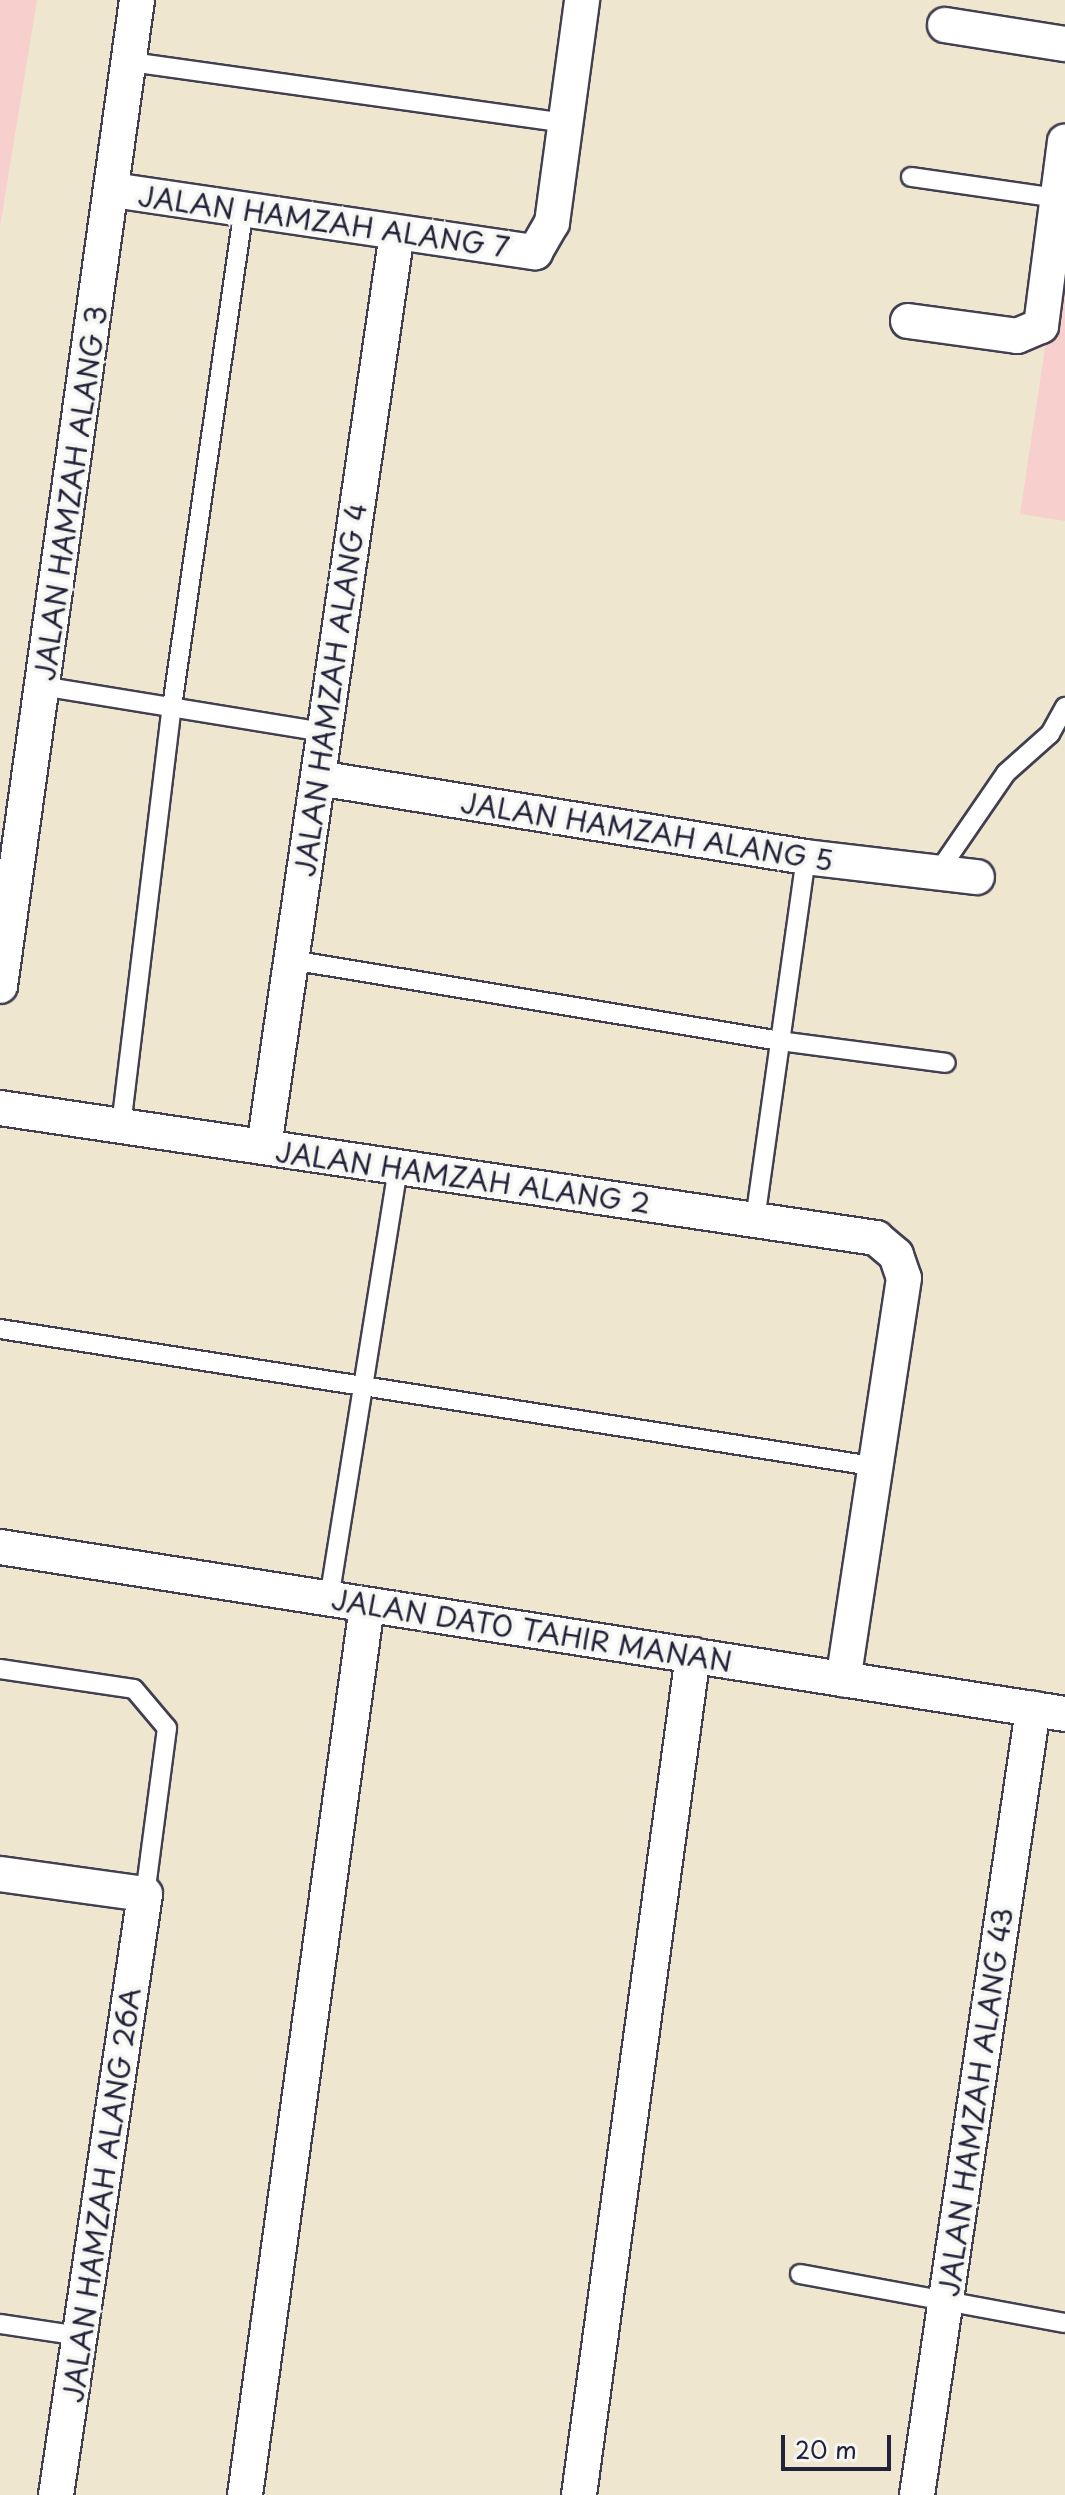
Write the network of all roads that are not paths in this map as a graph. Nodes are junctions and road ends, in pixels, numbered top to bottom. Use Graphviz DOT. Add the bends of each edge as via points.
graph roads {
  1 [pos="137,0"];
  2 [pos="582,0"];
  3 [pos="945,25"];
  4 [pos="1065,44"];
  5 [pos="131,62"];
  6 [pos="565,123"];
  7 [pos="1065,142"];
  8 [pos="911,177"];
  9 [pos="113,190"];
  10 [pos="1057,198"];
  11 [pos="244,208"];
  12 [pos="397,233"];
  13 [pos="908,321"];
  14 [pos="42,686"];
  15 [pos="172,707"];
  16 [pos="1065,707"];
  17 [pos="324,732"];
  18 [pos="318,778"];
  19 [pos="11,827"];
  20 [pos="806,857"];
  21 [pos="938,872"];
  22 [pos="977,877"];
  23 [pos="291,960"];
  24 [pos="0,986"];
  25 [pos="780,1041"];
  26 [pos="946,1063"];
  27 [pos="0,1108"];
  28 [pos="121,1126"];
  29 [pos="264,1147"];
  30 [pos="398,1167"];
  31 [pos="755,1220"];
  32 [pos="0,1329"];
  33 [pos="362,1388"];
  34 [pos="878,1467"];
  35 [pos="0,1547"];
  36 [pos="329,1599"];
  37 [pos="367,1605"];
  38 [pos="693,1655"];
  39 [pos="0,1669"];
  40 [pos="843,1679"];
  41 [pos="1049,1711"];
  42 [pos="0,1874"];
  43 [pos="145,1894"];
  44 [pos="800,2274"];
  45 [pos="945,2302"];
  46 [pos="1065,2323"];
  47 [pos="0,2324"];
  48 [pos="80,2336"];
  49 [pos="56,2495"];
  50 [pos="245,2495"];
  51 [pos="579,2495"];
  52 [pos="917,2495"];
  1 -- 5 [label="street, JALAN HAMZAH ALANG 3"];
  2 -- 6 [label="street"];
  3 -- 4 [label="street"];
  5 -- 6 [label="lane"];
  5 -- 9 [label="street, JALAN HAMZAH ALANG 3"];
  6 -- 12 [label="street, JALAN HAMZAH ALANG 7" via="552,223 535,252"];
  7 -- 10 [label="street"];
  8 -- 10 [label="lane"];
  9 -- 11 [label="street, JALAN HAMZAH ALANG 7"];
  9 -- 14 [label="street, JALAN HAMZAH ALANG 3"];
  10 -- 13 [label="street" via="1041,326 1030,335 1017,336"];
  11 -- 12 [label="street, JALAN HAMZAH ALANG 7"];
  11 -- 15 [label="lane"];
  12 -- 17 [label="street, JALAN HAMZAH ALANG 4"];
  14 -- 15 [label="lane"];
  14 -- 19 [label="street, JALAN HAMZAH ALANG 3"];
  15 -- 17 [label="lane"];
  15 -- 28 [label="lane"];
  16 -- 21 [label="lane" via="1050,734 1006,773"];
  17 -- 18 [label="street, JALAN HAMZAH ALANG 4"];
  18 -- 20 [label="street, JALAN HAMZAH ALANG 5"];
  18 -- 23 [label="street, JALAN HAMZAH ALANG 4"];
  19 -- 24 [label="street, JALAN HAMZAH ALANG 3"];
  20 -- 21 [label="street, JALAN HAMZAH ALANG 5"];
  20 -- 25 [label="lane"];
  21 -- 22 [label="street, JALAN HAMZAH ALANG 5"];
  23 -- 25 [label="lane"];
  23 -- 29 [label="street, JALAN HAMZAH ALANG 4"];
  25 -- 26 [label="lane"];
  25 -- 31 [label="lane"];
  27 -- 28 [label="street, JALAN HAMZAH ALANG 2"];
  28 -- 29 [label="street, JALAN HAMZAH ALANG 2"];
  29 -- 30 [label="street, JALAN HAMZAH ALANG 2"];
  30 -- 31 [label="street, JALAN HAMZAH ALANG 2"];
  30 -- 33 [label="lane"];
  31 -- 34 [label="street, JALAN HAMZAH ALANG 2" via="876,1238 896,1255 904,1278"];
  32 -- 33 [label="lane"];
  33 -- 34 [label="lane"];
  33 -- 36 [label="lane"];
  34 -- 40 [label="street"];
  35 -- 36 [label="street, JALAN DATO TAHIR MANAN"];
  36 -- 37 [label="street, JALAN DATO TAHIR MANAN"];
  37 -- 38 [label="street, JALAN DATO TAHIR MANAN"];
  37 -- 50 [label="street"];
  38 -- 40 [label="street, JALAN DATO TAHIR MANAN"];
  38 -- 51 [label="street"];
  39 -- 43 [label="lane" via="134,1689 167,1728"];
  40 -- 41 [label="street, JALAN DATO TAHIR MANAN"];
  41 -- 45 [label="street, JALAN HAMZAH ALANG 43"];
  42 -- 43 [label="street"];
  43 -- 48 [label="street, JALAN HAMZAH ALANG 26A"];
  44 -- 45 [label="lane"];
  45 -- 46 [label="lane"];
  45 -- 52 [label="street, JALAN HAMZAH ALANG 43"];
  47 -- 48 [label="lane"];
  48 -- 49 [label="street, JALAN HAMZAH ALANG 26A"];
}
